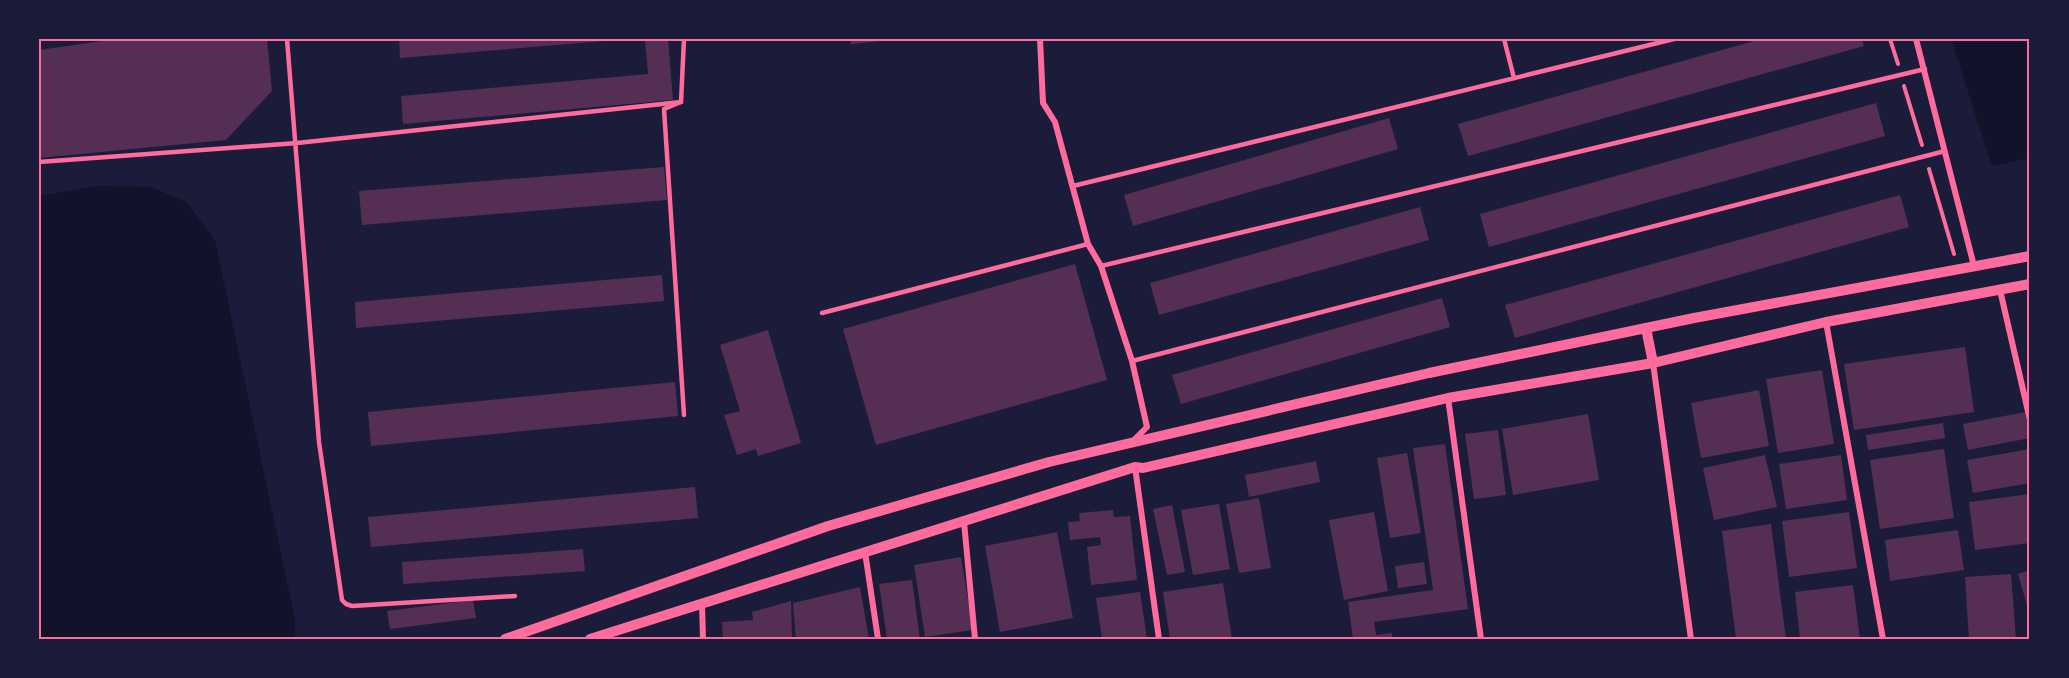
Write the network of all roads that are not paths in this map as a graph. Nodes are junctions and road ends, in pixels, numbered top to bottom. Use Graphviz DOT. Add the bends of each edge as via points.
graph roads {
  1 [pos="287,39"];
  2 [pos="684,39"];
  3 [pos="1040,39"];
  4 [pos="1504,39"];
  5 [pos="1674,39"];
  6 [pos="1917,39"];
  7 [pos="1925,69"];
  8 [pos="1514,78"];
  9 [pos="681,102"];
  10 [pos="297,143"];
  11 [pos="1945,151"];
  12 [pos="39,162"];
  13 [pos="1073,186"];
  14 [pos="1088,244"];
  15 [pos="2030,256"];
  16 [pos="1101,266"];
  17 [pos="1974,266"];
  18 [pos="2030,284"];
  19 [pos="2000,290"];
  20 [pos="822,313"];
  21 [pos="1826,322"];
  22 [pos="1646,328"];
  23 [pos="1132,361"];
  24 [pos="1653,363"];
  25 [pos="1448,398"];
  26 [pos="684,415"];
  27 [pos="2030,420"];
  28 [pos="1133,442"];
  29 [pos="1135,467"];
  30 [pos="964,522"];
  31 [pos="865,552"];
  32 [pos="515,596"];
  33 [pos="702,604"];
  34 [pos="505,639"];
  35 [pos="590,639"];
  36 [pos="703,639"];
  37 [pos="878,639"];
  38 [pos="975,639"];
  39 [pos="1159,639"];
  40 [pos="1481,639"];
  41 [pos="1691,639"];
  42 [pos="1883,639"];
  1 -- 10 [label="lane"];
  2 -- 9 [label="lane"];
  3 -- 13 [label="street" via="1043,104 1055,122"];
  4 -- 8 [label="lane"];
  5 -- 8 [label="lane"];
  6 -- 7 [label="street"];
  7 -- 11 [label="street"];
  7 -- 16 [label="lane"];
  8 -- 13 [label="lane"];
  9 -- 10 [label="lane"];
  9 -- 26 [label="lane" via="664,109"];
  10 -- 12 [label="lane"];
  10 -- 32 [label="lane" via="319,441 342,600 352,606"];
  11 -- 17 [label="street"];
  11 -- 23 [label="lane"];
  13 -- 14 [label="street"];
  14 -- 16 [label="street"];
  14 -- 20 [label="lane"];
  15 -- 17 [label="street"];
  16 -- 23 [label="street"];
  17 -- 22 [label="street"];
  18 -- 19 [label="street"];
  19 -- 21 [label="street"];
  19 -- 27 [label="street"];
  21 -- 24 [label="street"];
  21 -- 42 [label="street"];
  22 -- 24 [label="street"];
  22 -- 28 [label="street" via="1429,373"];
  23 -- 28 [label="street" via="1147,427"];
  24 -- 25 [label="street"];
  24 -- 41 [label="street"];
  25 -- 29 [label="street" via="1215,453"];
  25 -- 40 [label="street"];
  28 -- 34 [label="street" via="1049,462 828,526"];
  29 -- 30 [label="street"];
  29 -- 39 [label="street"];
  30 -- 31 [label="street"];
  30 -- 38 [label="street"];
  31 -- 33 [label="street"];
  31 -- 37 [label="street"];
  33 -- 35 [label="street"];
  33 -- 36 [label="street"];
}
